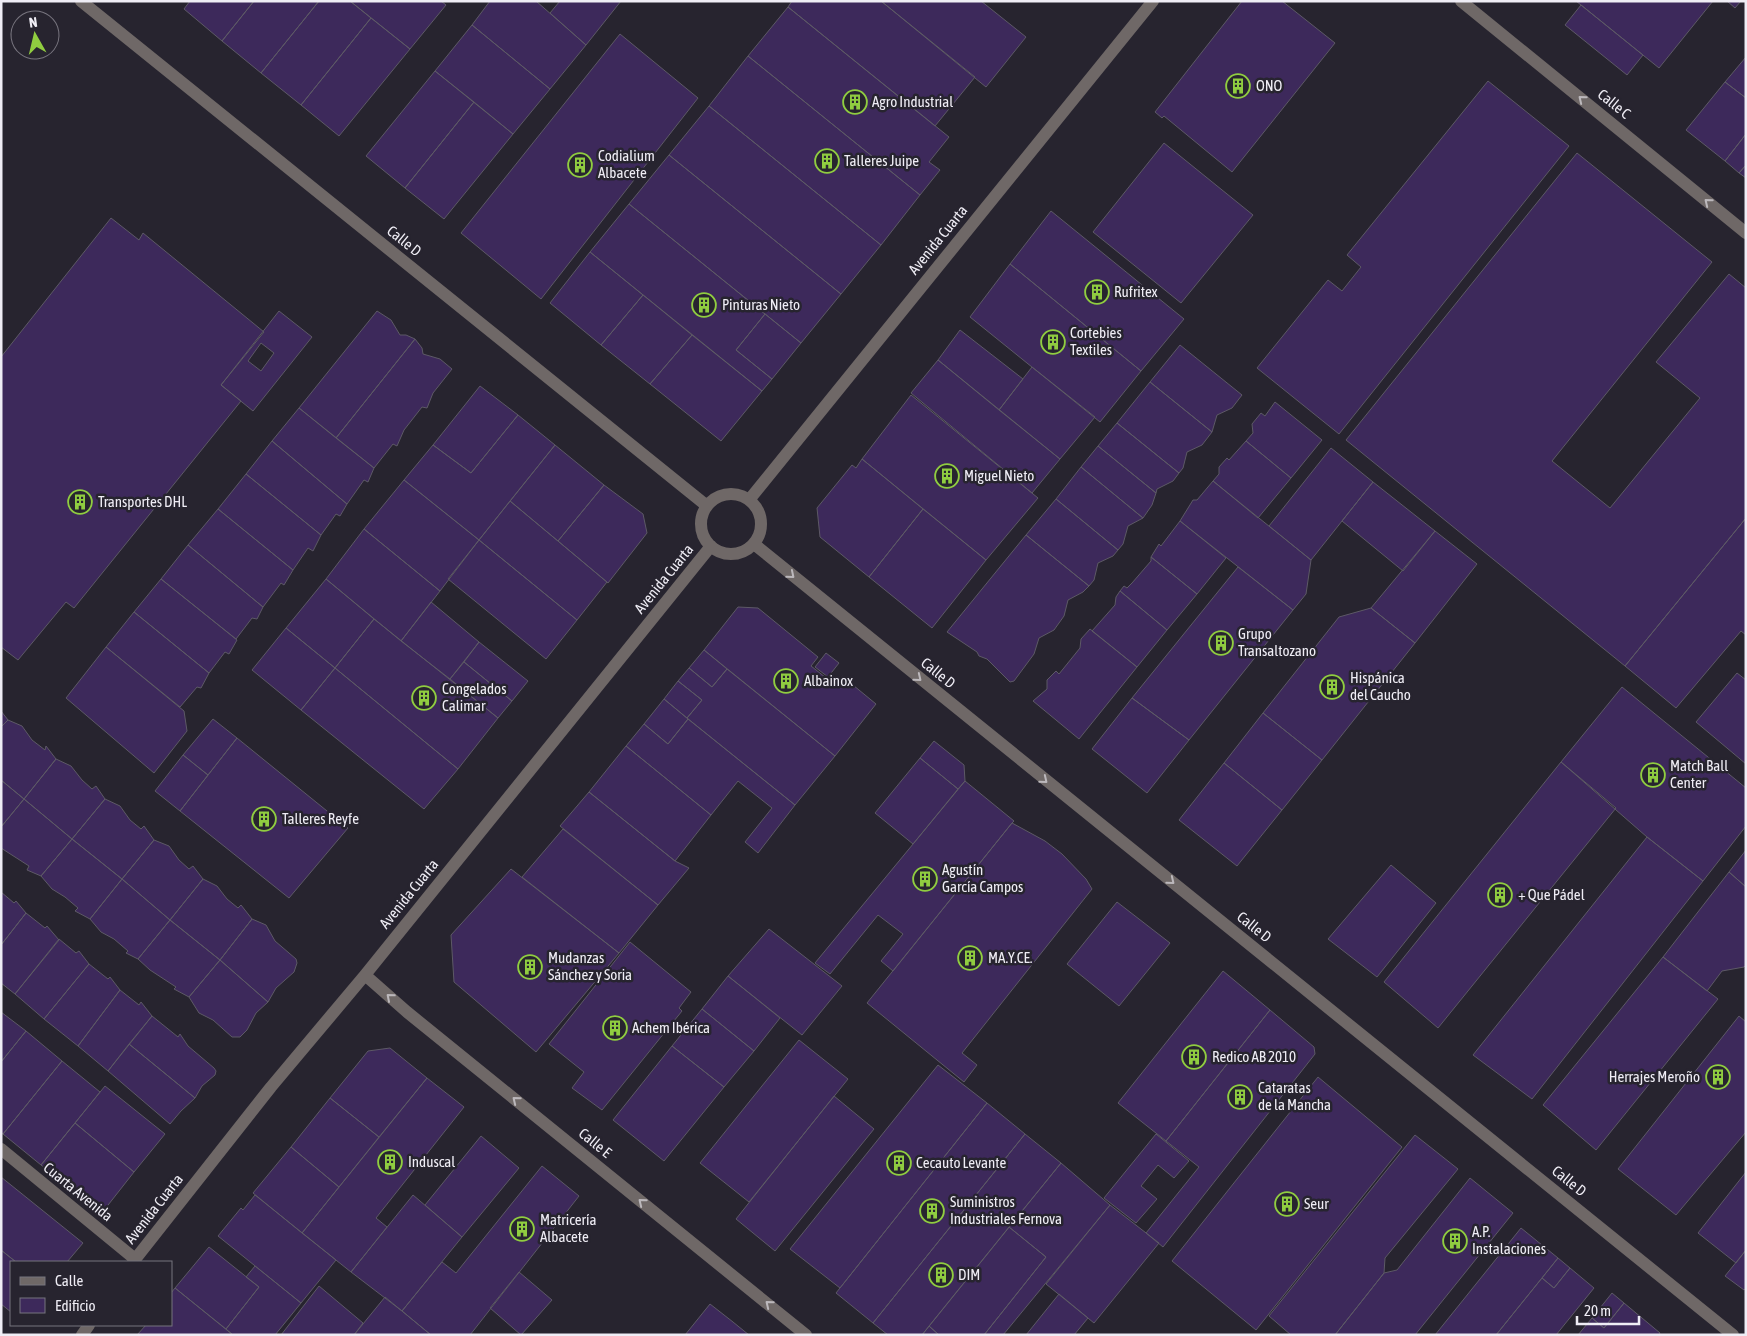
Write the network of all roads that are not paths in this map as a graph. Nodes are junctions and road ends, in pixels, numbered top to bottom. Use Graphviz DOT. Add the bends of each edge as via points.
graph roads {
  1 [pos="81,1"];
  2 [pos="1153,1"];
  3 [pos="1461,1"];
  4 [pos="1746,233"];
  5 [pos="750,500"];
  6 [pos="707,506"];
  7 [pos="754,544"];
  8 [pos="711,546"];
  9 [pos="365,975"];
  10 [pos="1,1150"];
  11 [pos="134,1261"];
  12 [pos="806,1335"];
  13 [pos="1733,1335"];
  1 -- 6 [label="street, Calle D"];
  2 -- 5 [label="street, Avenida Cuarta"];
  4 -- 3 [label="street, Calle C, one-way"];
  5 -- 6 [label="street" via="738,494 726,494"];
  5 -- 7 [label="street" via="760,513 762,525"];
  6 -- 8 [label="street" via="701,518 701,529"];
  7 -- 8 [label="street" via="744,552 734,554 721,553"];
  7 -- 13 [label="street, Calle D, one-way"];
  8 -- 9 [label="street, Avenida Cuarta"];
  9 -- 11 [label="street, Avenida Cuarta" via="271,1087"];
  12 -- 9 [label="street, Calle E, one-way"];
  10 -- 11 [label="street, Cuarta Avenida"];
}
